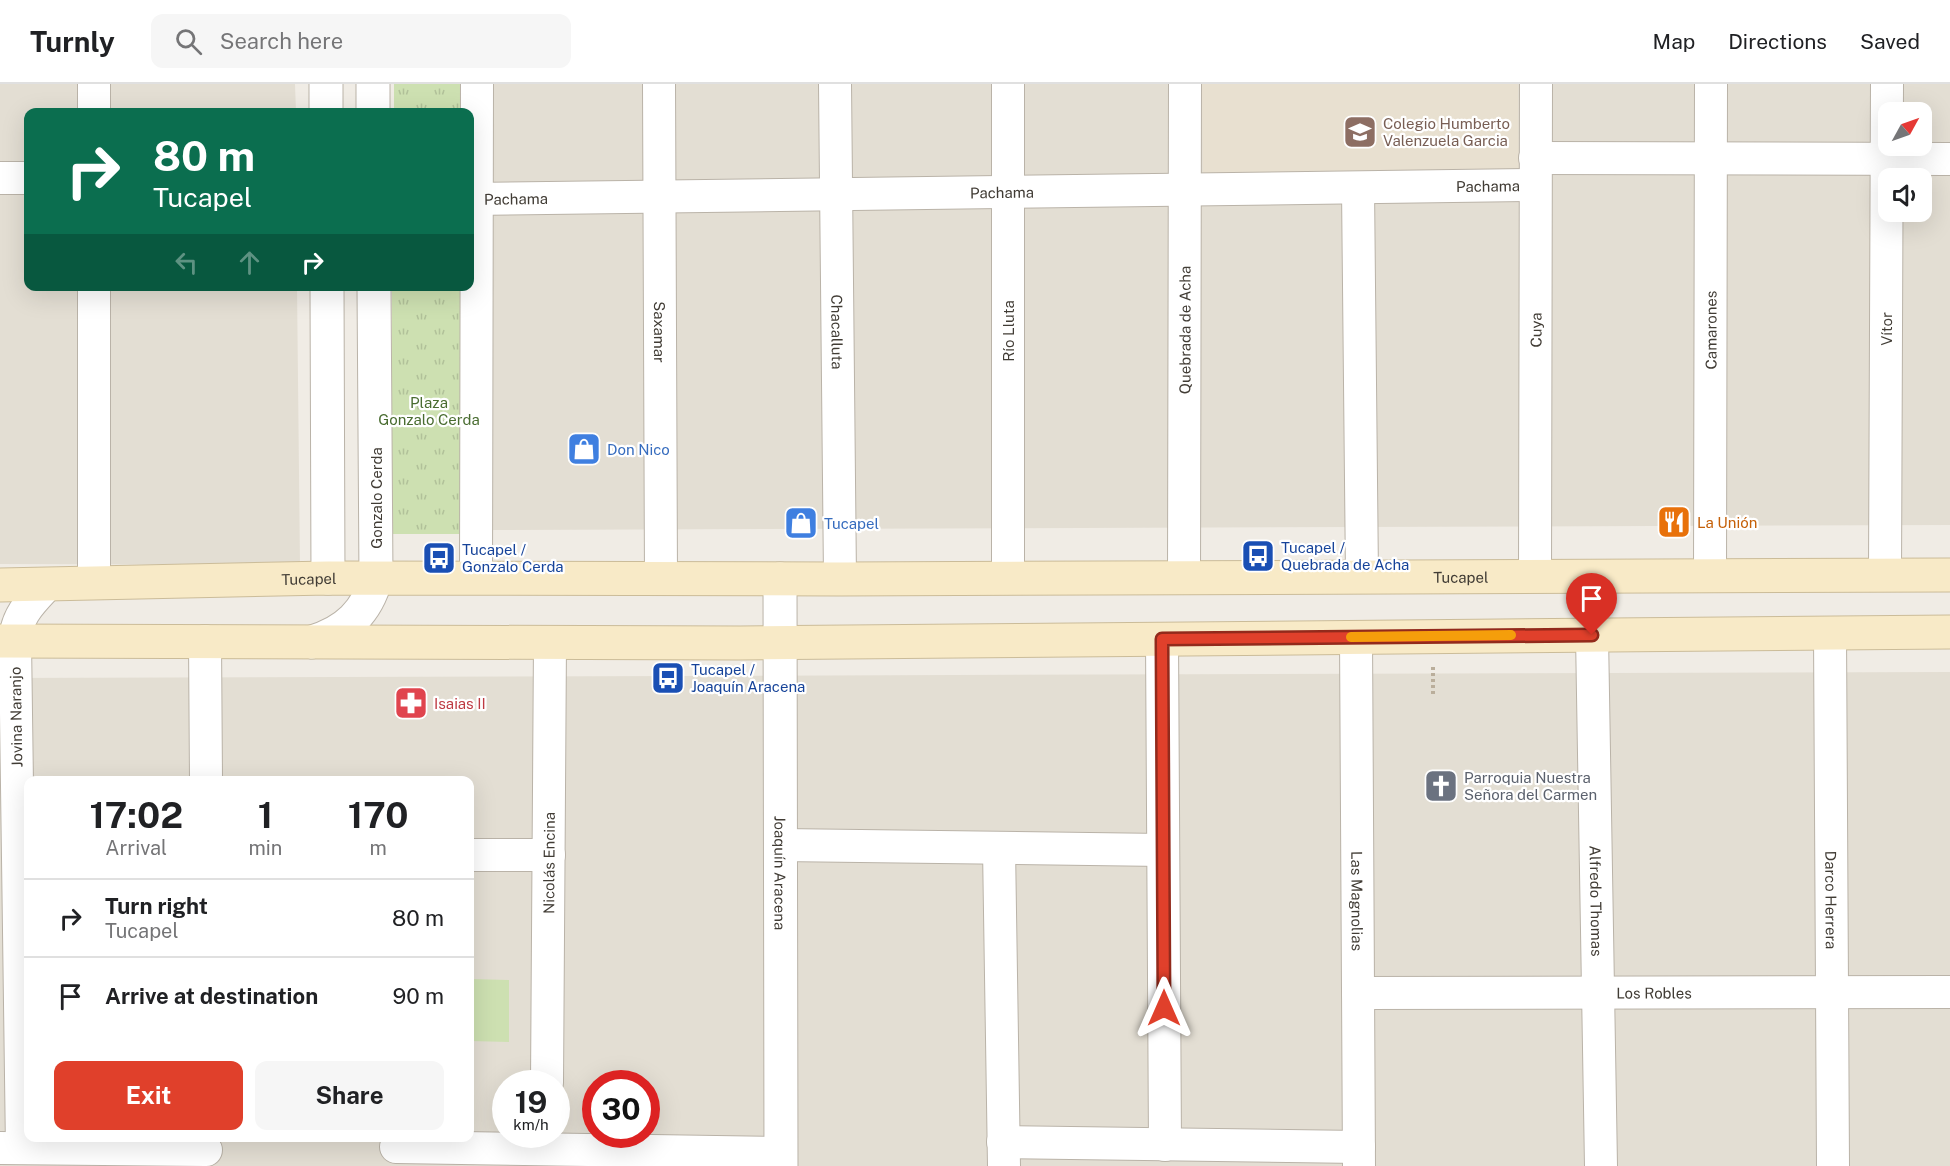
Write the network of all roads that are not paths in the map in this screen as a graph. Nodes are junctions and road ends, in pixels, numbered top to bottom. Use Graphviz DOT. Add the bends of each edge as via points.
graph roads {
  1 [pos="94,84"];
  2 [pos="326,84"];
  3 [pos="373,84"];
  4 [pos="477,84"];
  5 [pos="659,84"];
  6 [pos="835,84"];
  7 [pos="1008,84"];
  8 [pos="1185,84"];
  9 [pos="1536,84"];
  10 [pos="1712,84"];
  11 [pos="1887,84"];
  12 [pos="94,108"];
  13 [pos="326,108"];
  14 [pos="373,108"];
  15 [pos="1711,158"];
  16 [pos="1886,159"];
  17 [pos="1950,159"];
  18 [pos="474,170"];
  19 [pos="1535,172"];
  20 [pos="0,178"];
  21 [pos="24,178"];
  22 [pos="1358,188"];
  23 [pos="1184,190"];
  24 [pos="1008,192"];
  25 [pos="836,194"];
  26 [pos="660,197"];
  27 [pos="474,199"];
  28 [pos="94,291"];
  29 [pos="327,291"];
  30 [pos="374,291"];
  31 [pos="474,291"];
  32 [pos="1885,575"];
  33 [pos="1950,575"];
  34 [pos="1535,576"];
  35 [pos="1710,576"];
  36 [pos="1362,577"];
  37 [pos="328,578"];
  38 [pos="376,578"];
  39 [pos="476,578"];
  40 [pos="1008,578"];
  41 [pos="1184,578"];
  42 [pos="661,579"];
  43 [pos="780,579"];
  44 [pos="840,579"];
  45 [pos="94,583"];
  46 [pos="0,585"];
  47 [pos="47,585"];
  48 [pos="1950,632"];
  49 [pos="1830,633"];
  50 [pos="1592,635"];
  51 [pos="1356,637"];
  52 [pos="1162,639"];
  53 [pos="8,641"];
  54 [pos="205,642"];
  55 [pos="312,642"];
  56 [pos="550,642"];
  57 [pos="781,642"];
  58 [pos="206,776"];
  59 [pos="781,845"];
  60 [pos="999,848"];
  61 [pos="9,849"];
  62 [pos="1163,850"];
  63 [pos="474,855"];
  64 [pos="549,855"];
  65 [pos="1598,992"];
  66 [pos="1832,992"];
  67 [pos="1950,992"];
  68 [pos="1358,993"];
  69 [pos="548,1070"];
  70 [pos="570,1144"];
  71 [pos="1165,1144"];
  72 [pos="492,1145"];
  73 [pos="11,1148"];
  74 [pos="396,1150"];
  75 [pos="206,1151"];
  76 [pos="1003,1154"];
  77 [pos="1359,1157"];
  78 [pos="781,1160"];
  79 [pos="1601,1166"];
  80 [pos="1833,1166"];
  1 -- 12 [label="street"];
  2 -- 13 [label="street"];
  3 -- 14 [label="street"];
  4 -- 18 [label="street"];
  5 -- 26 [label="street, Saxamar"];
  6 -- 25 [label="street, Chacalluta"];
  7 -- 24 [label="street, Río Lluta"];
  8 -- 23 [label="street, Quebrada de Acha"];
  9 -- 19 [label="street, Cuya"];
  10 -- 15 [label="street, Camarones"];
  11 -- 16 [label="street, Vítor"];
  15 -- 16 [label="street, Pachama"];
  15 -- 19 [label="street, Pachama"];
  15 -- 35 [label="street, Camarones"];
  16 -- 17 [label="street, Pachama"];
  16 -- 32 [label="street, Vítor"];
  19 -- 22 [label="street, Pachama"];
  19 -- 34 [label="street, Cuya"];
  20 -- 21 [label="street"];
  22 -- 23 [label="street, Pachama"];
  22 -- 36 [label="street"];
  23 -- 24 [label="street, Pachama"];
  23 -- 41 [label="street, Quebrada de Acha"];
  24 -- 25 [label="street, Pachama"];
  24 -- 40 [label="street, Río Lluta"];
  25 -- 26 [label="street, Pachama"];
  25 -- 44 [label="street, Chacalluta"];
  26 -- 27 [label="street, Pachama"];
  26 -- 42 [label="street, Saxamar"];
  28 -- 45 [label="street"];
  29 -- 37 [label="street"];
  30 -- 38 [label="street, Gonzalo Cerda"];
  31 -- 39 [label="street"];
  32 -- 33 [label="main road, Tucapel"];
  32 -- 35 [label="main road, Tucapel"];
  34 -- 35 [label="main road, Tucapel"];
  34 -- 36 [label="main road, Tucapel"];
  36 -- 41 [label="main road, Tucapel"];
  37 -- 38 [label="main road, Tucapel"];
  37 -- 45 [label="main road, Tucapel"];
  38 -- 39 [label="main road, Tucapel"];
  38 -- 55 [label="street, Gonzalo Cerda" via="372,593 354,620"];
  39 -- 42 [label="main road, Tucapel"];
  40 -- 41 [label="main road, Tucapel"];
  40 -- 44 [label="main road, Tucapel"];
  42 -- 43 [label="main road, Tucapel"];
  43 -- 44 [label="main road, Tucapel"];
  43 -- 57 [label="street, Joaquín Aracena"];
  45 -- 47 [label="main road, Tucapel"];
  46 -- 47 [label="main road, Tucapel"];
  47 -- 53 [label="street, Jovina Naranjo" via="24,611"];
  48 -- 49 [label="main road"];
  49 -- 50 [label="main road"];
  49 -- 66 [label="street, Darco Herrera"];
  50 -- 51 [label="main road"];
  50 -- 65 [label="street, Alfredo Thomas"];
  51 -- 52 [label="main road"];
  51 -- 68 [label="street, Las Magnolias"];
  52 -- 57 [label="main road"];
  52 -- 62 [label="street"];
  53 -- 54 [label="main road"];
  53 -- 61 [label="street, Jovina Naranjo"];
  54 -- 55 [label="main road"];
  54 -- 58 [label="street"];
  55 -- 56 [label="main road"];
  56 -- 57 [label="main road"];
  56 -- 64 [label="street, Nicolás Encina"];
  57 -- 59 [label="street, Joaquín Aracena"];
  59 -- 60 [label="street"];
  59 -- 78 [label="street, Joaquín Aracena"];
  60 -- 62 [label="street"];
  60 -- 76 [label="street"];
  61 -- 73 [label="street, Jovina Naranjo"];
  62 -- 71 [label="street"];
  63 -- 64 [label="street"];
  64 -- 69 [label="street, Nicolás Encina"];
  65 -- 66 [label="street, Los Robles"];
  65 -- 68 [label="street, Los Robles"];
  65 -- 79 [label="street, Alfredo Thomas"];
  66 -- 67 [label="street, Los Robles"];
  66 -- 80 [label="street, Darco Herrera"];
  68 -- 77 [label="street, Las Magnolias"];
  70 -- 78 [label="street"];
  71 -- 76 [label="street"];
  71 -- 77 [label="street"];
  72 -- 74 [label="street"];
  73 -- 75 [label="street"];
}
